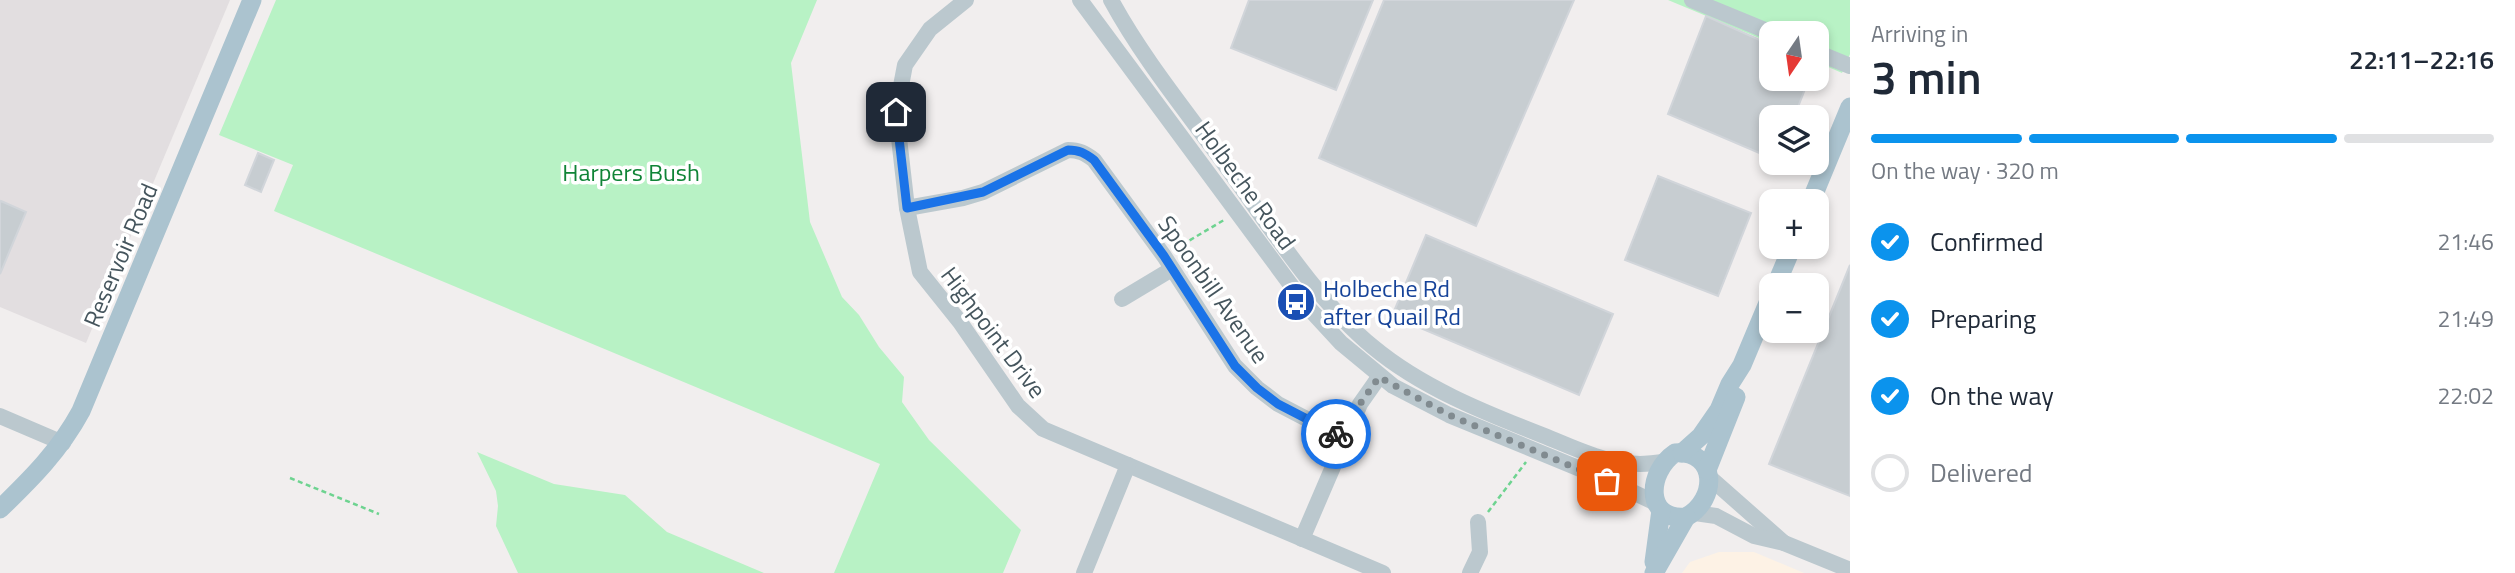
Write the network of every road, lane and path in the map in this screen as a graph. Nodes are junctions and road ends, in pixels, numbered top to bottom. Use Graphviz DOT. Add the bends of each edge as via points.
graph roads {
  1 [pos="252,0"];
  2 [pos="966,0"];
  3 [pos="1080,0"];
  4 [pos="1111,0"];
  5 [pos="1692,0"];
  6 [pos="1759,28"];
  7 [pos="1829,57"];
  8 [pos="1850,66"];
  9 [pos="1850,107"];
  10 [pos="1816,189"];
  11 [pos="907,208"];
  12 [pos="1227,218"];
  13 [pos="1168,262"];
  14 [pos="1122,299"];
  15 [pos="1759,325"];
  16 [pos="1742,365"];
  17 [pos="1379,377"];
  18 [pos="0,416"];
  19 [pos="1345,439"];
  20 [pos="62,443"];
  21 [pos="1534,451"];
  22 [pos="1682,453"];
  23 [pos="1663,462"];
  24 [pos="1128,465"];
  25 [pos="1708,473"];
  26 [pos="290,478"];
  27 [pos="1659,507"];
  28 [pos="0,509"];
  29 [pos="379,514"];
  30 [pos="1690,515"];
  31 [pos="1478,522"];
  32 [pos="1302,539"];
  33 [pos="1784,543"];
  34 [pos="1850,570"];
  35 [pos="1084,573"];
  36 [pos="1383,573"];
  37 [pos="1470,573"];
  38 [pos="1653,573"];
  1 -- 20 [label="main road, Reservoir Road" via="85,402"];
  2 -- 11 [label="street, Highpoint Drive" via="930,29 905,65 896,112"];
  3 -- 17 [label="street, Holbeche Road" via="1305,304"];
  4 -- 23 [label="street, Holbeche Road" via="1290,254 1371,346 1453,397 1514,424 1611,462"];
  5 -- 6 [label="street"];
  7 -- 8 [label="street"];
  9 -- 10 [label="main road"];
  11 -- 13 [label="street, Spoonbill Avenue" via="983,192 1058,154 1078,150 1094,160"];
  11 -- 24 [label="street, Highpoint Drive" via="920,272 1018,406 1043,429"];
  12 -- 13 [label="path"];
  13 -- 14 [label="street"];
  13 -- 19 [label="street, Spoonbill Avenue" via="1246,378 1286,409"];
  15 -- 16 [label="main road"];
  16 -- 22 [label="main road" via="1711,422"];
  16 -- 25 [label="main road" via="1736,397"];
  17 -- 19 [label="street" via="1360,404"];
  17 -- 21 [label="street, Holbeche Road" via="1449,415"];
  18 -- 20 [label="street"];
  19 -- 32 [label="street"];
  20 -- 28 [label="main road, Reservoir Road"];
  21 -- 27 [label="street, Holbeche Road"];
  21 -- 31 [label="path"];
  22 -- 23 [label="main road"];
  22 -- 25 [label="main road" via="1701,460"];
  23 -- 27 [label="main road" via="1653,487"];
  24 -- 32 [label="street, Highpoint Drive"];
  24 -- 35 [label="street"];
  25 -- 30 [label="main road" via="1706,497"];
  25 -- 33 [label="street"];
  26 -- 29 [label="path"];
  27 -- 30 [label="main road" via="1676,518"];
  27 -- 38 [label="main road"];
  30 -- 33 [label="street" via="1716,516 1754,536"];
  30 -- 38 [label="main road"];
  31 -- 37 [label="street" via="1479,552"];
  32 -- 36 [label="street, Highpoint Drive"];
  33 -- 34 [label="street"];
}
